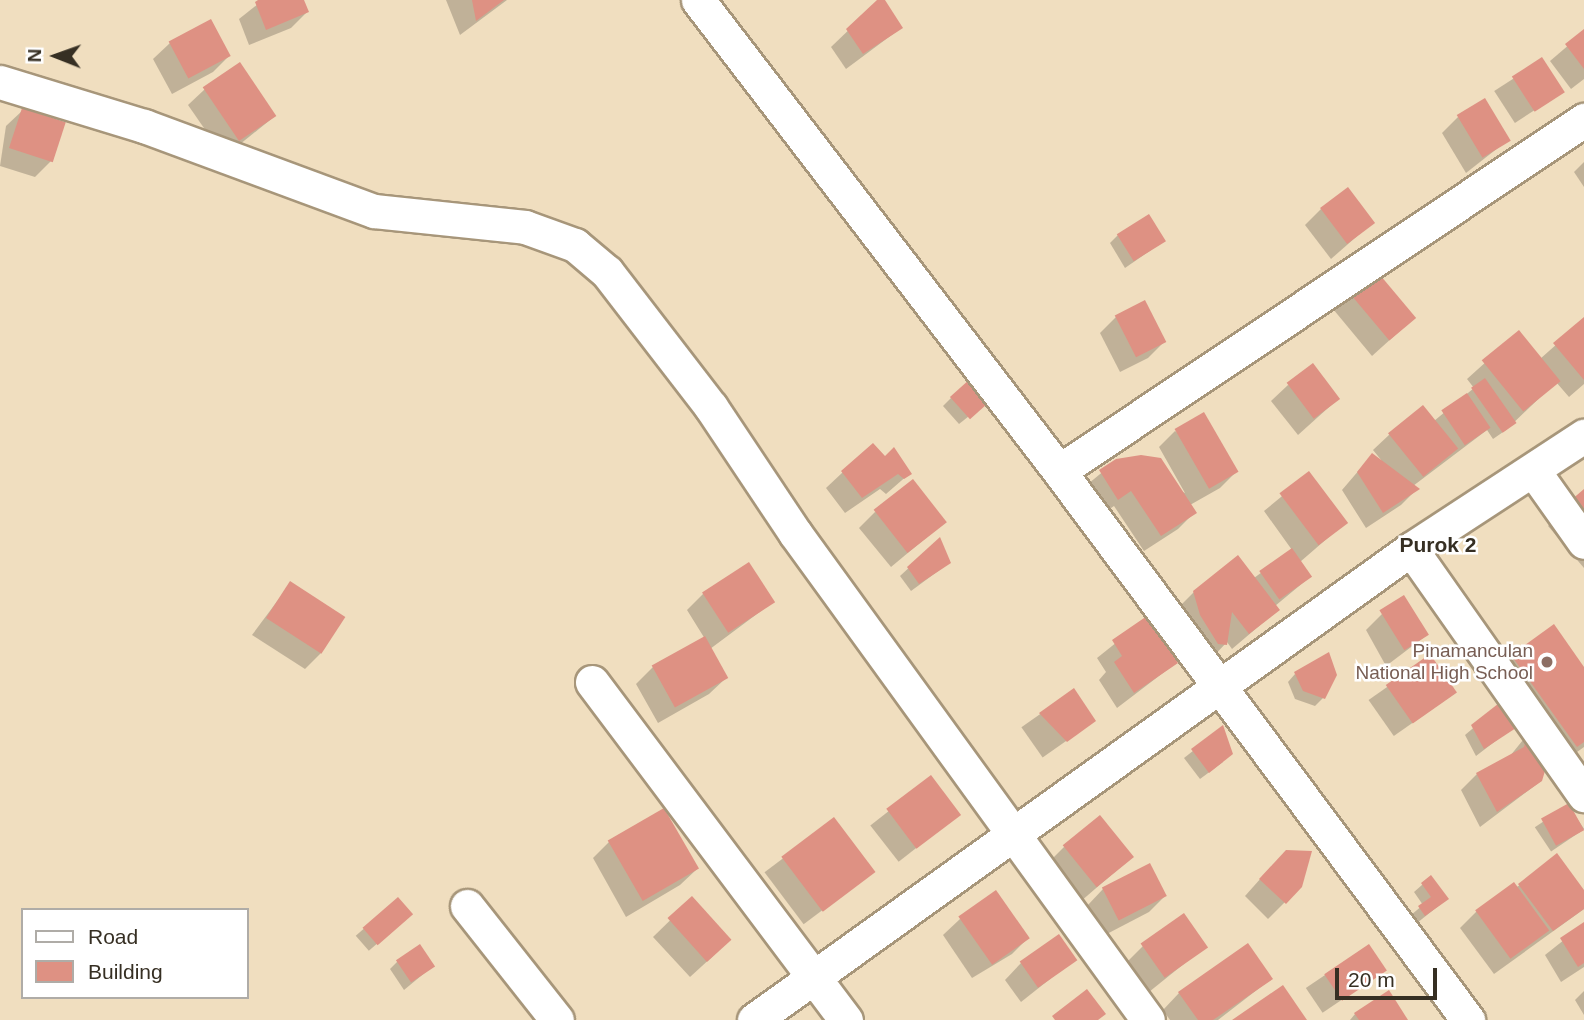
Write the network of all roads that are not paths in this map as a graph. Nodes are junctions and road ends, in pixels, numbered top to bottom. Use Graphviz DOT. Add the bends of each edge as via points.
graph roads {
  1 [pos="698,0"];
  2 [pos="0,82"];
  3 [pos="1584,120"];
  4 [pos="1584,436"];
  5 [pos="1533,470"];
  6 [pos="1059,471"];
  7 [pos="1584,542"];
  8 [pos="1411,550"];
  9 [pos="592,682"];
  10 [pos="1220,687"];
  11 [pos="1584,796"];
  12 [pos="1013,834"];
  13 [pos="467,906"];
  14 [pos="815,977"];
  15 [pos="557,1020"];
  16 [pos="754,1020"];
  17 [pos="846,1020"];
  18 [pos="1148,1020"];
  19 [pos="1468,1020"];
  1 -- 6 [label="street"];
  2 -- 12 [label="street" via="97,110 374,211 525,227 575,245 607,272 711,407 794,533"];
  3 -- 6 [label="street"];
  4 -- 5 [label="street"];
  5 -- 7 [label="street"];
  5 -- 8 [label="street"];
  6 -- 10 [label="street"];
  8 -- 10 [label="street"];
  8 -- 11 [label="street"];
  9 -- 14 [label="street"];
  10 -- 12 [label="street"];
  10 -- 19 [label="street"];
  12 -- 14 [label="street"];
  12 -- 18 [label="street"];
  13 -- 15 [label="street"];
  14 -- 16 [label="street"];
  14 -- 17 [label="street"];
}
